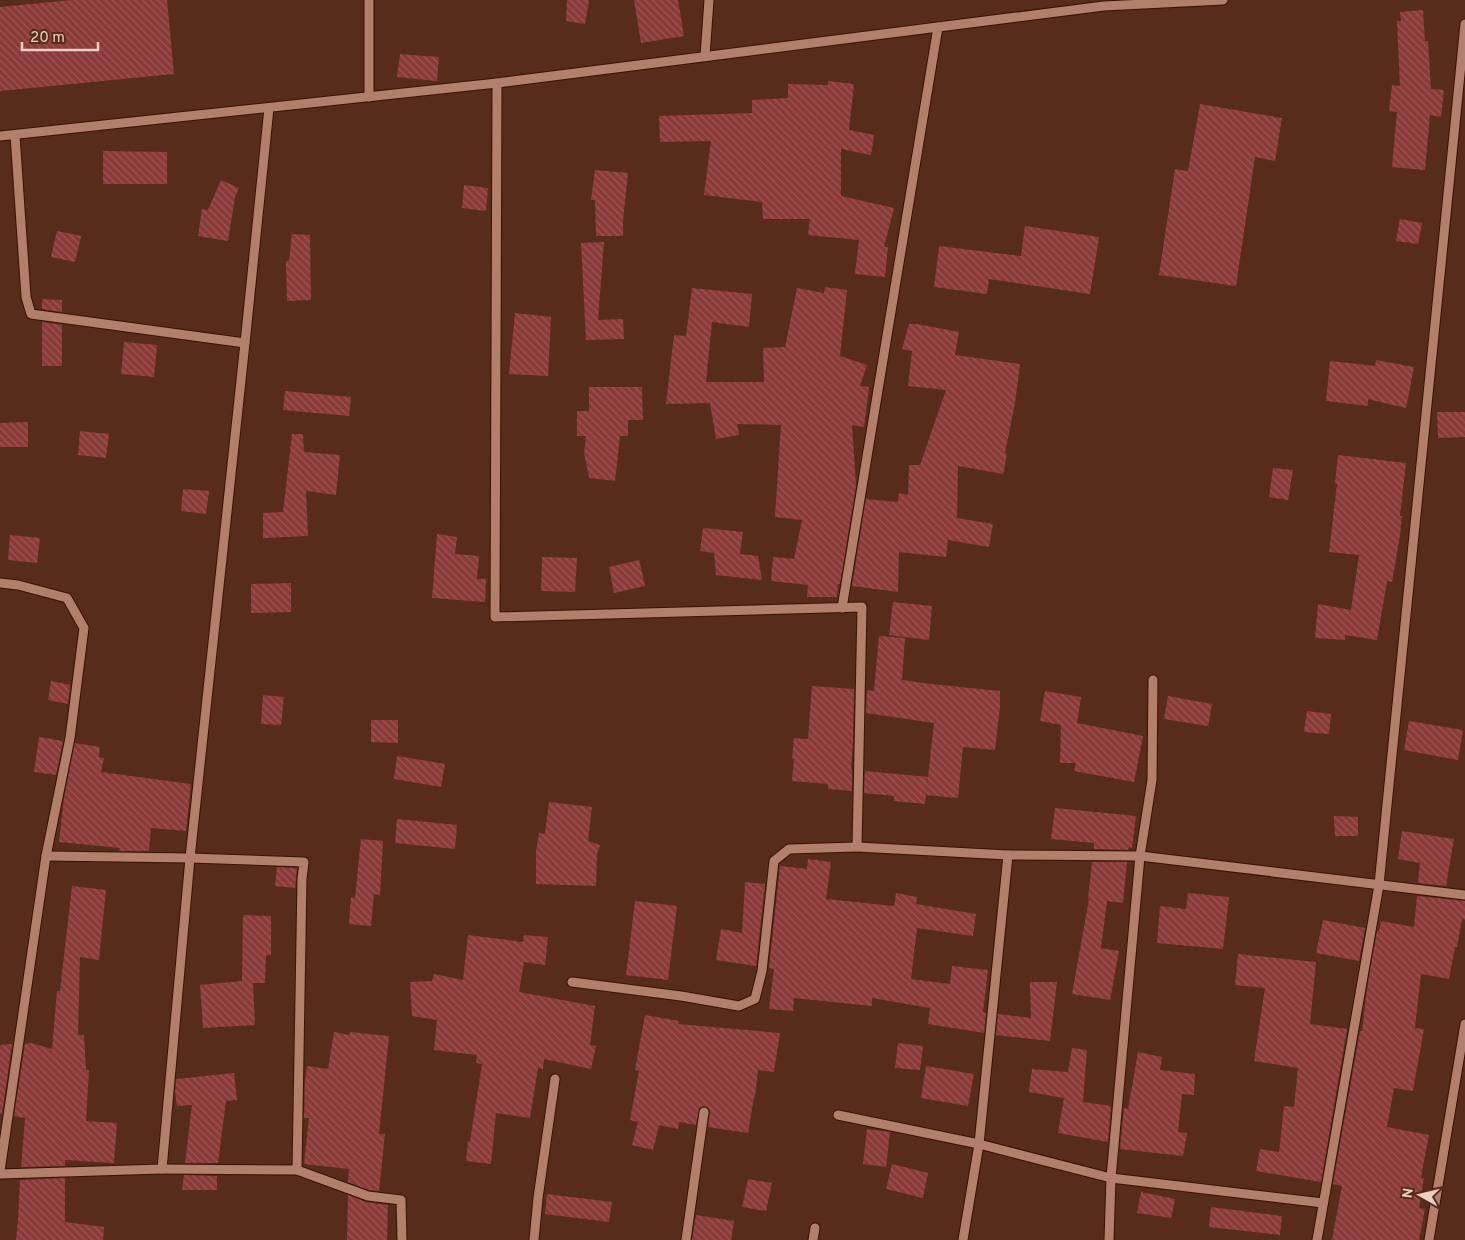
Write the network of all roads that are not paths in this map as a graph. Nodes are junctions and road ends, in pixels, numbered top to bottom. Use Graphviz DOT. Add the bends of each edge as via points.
graph roads {
  1 [pos="370,0"];
  2 [pos="710,0"];
  3 [pos="1223,0"];
  4 [pos="1104,3"];
  5 [pos="1465,24"];
  6 [pos="938,27"];
  7 [pos="706,56"];
  8 [pos="497,83"];
  9 [pos="369,97"];
  10 [pos="269,108"];
  11 [pos="14,135"];
  12 [pos="0,136"];
  13 [pos="245,343"];
  14 [pos="0,583"];
  15 [pos="842,608"];
  16 [pos="1153,680"];
  17 [pos="857,848"];
  18 [pos="1008,855"];
  19 [pos="46,856"];
  20 [pos="1140,856"];
  21 [pos="190,858"];
  22 [pos="1379,885"];
  23 [pos="1465,894"];
  24 [pos="572,982"];
  25 [pos="1465,1024"];
  26 [pos="555,1079"];
  27 [pos="704,1112"];
  28 [pos="838,1115"];
  29 [pos="980,1144"];
  30 [pos="162,1169"];
  31 [pos="297,1170"];
  32 [pos="0,1173"];
  33 [pos="1111,1178"];
  34 [pos="1323,1203"];
  35 [pos="815,1228"];
  36 [pos="402,1240"];
  37 [pos="534,1240"];
  38 [pos="686,1240"];
  39 [pos="813,1240"];
  40 [pos="963,1240"];
  41 [pos="1109,1240"];
  42 [pos="1318,1240"];
  43 [pos="1430,1240"];
  1 -- 9 [label="street"];
  2 -- 7 [label="street"];
  3 -- 4 [label="street"];
  4 -- 6 [label="street"];
  5 -- 22 [label="street"];
  6 -- 7 [label="street"];
  6 -- 15 [label="street"];
  7 -- 8 [label="street"];
  8 -- 9 [label="street"];
  8 -- 15 [label="street" via="495,617"];
  9 -- 10 [label="street"];
  10 -- 11 [label="street"];
  10 -- 13 [label="street"];
  11 -- 12 [label="street"];
  11 -- 13 [label="street" via="26,297 31,314"];
  13 -- 21 [label="street"];
  14 -- 19 [label="street" via="67,598 84,628 70,738"];
  15 -- 17 [label="street" via="862,607"];
  16 -- 20 [label="street" via="1152,780"];
  17 -- 18 [label="street"];
  17 -- 24 [label="street" via="788,849 774,861 756,1000 739,1006"];
  18 -- 20 [label="street"];
  18 -- 29 [label="street"];
  19 -- 21 [label="street"];
  19 -- 32 [label="street"];
  20 -- 22 [label="street"];
  20 -- 33 [label="street"];
  21 -- 30 [label="street"];
  21 -- 31 [label="street" via="304,862"];
  22 -- 23 [label="street"];
  22 -- 34 [label="street"];
  25 -- 43 [label="street"];
  26 -- 37 [label="street"];
  27 -- 38 [label="street"];
  28 -- 29 [label="street"];
  29 -- 33 [label="street"];
  29 -- 40 [label="street"];
  30 -- 31 [label="street"];
  30 -- 32 [label="street"];
  31 -- 36 [label="street" via="368,1196 401,1200"];
  33 -- 34 [label="street"];
  33 -- 41 [label="street"];
  34 -- 42 [label="street"];
  35 -- 39 [label="street"];
}
